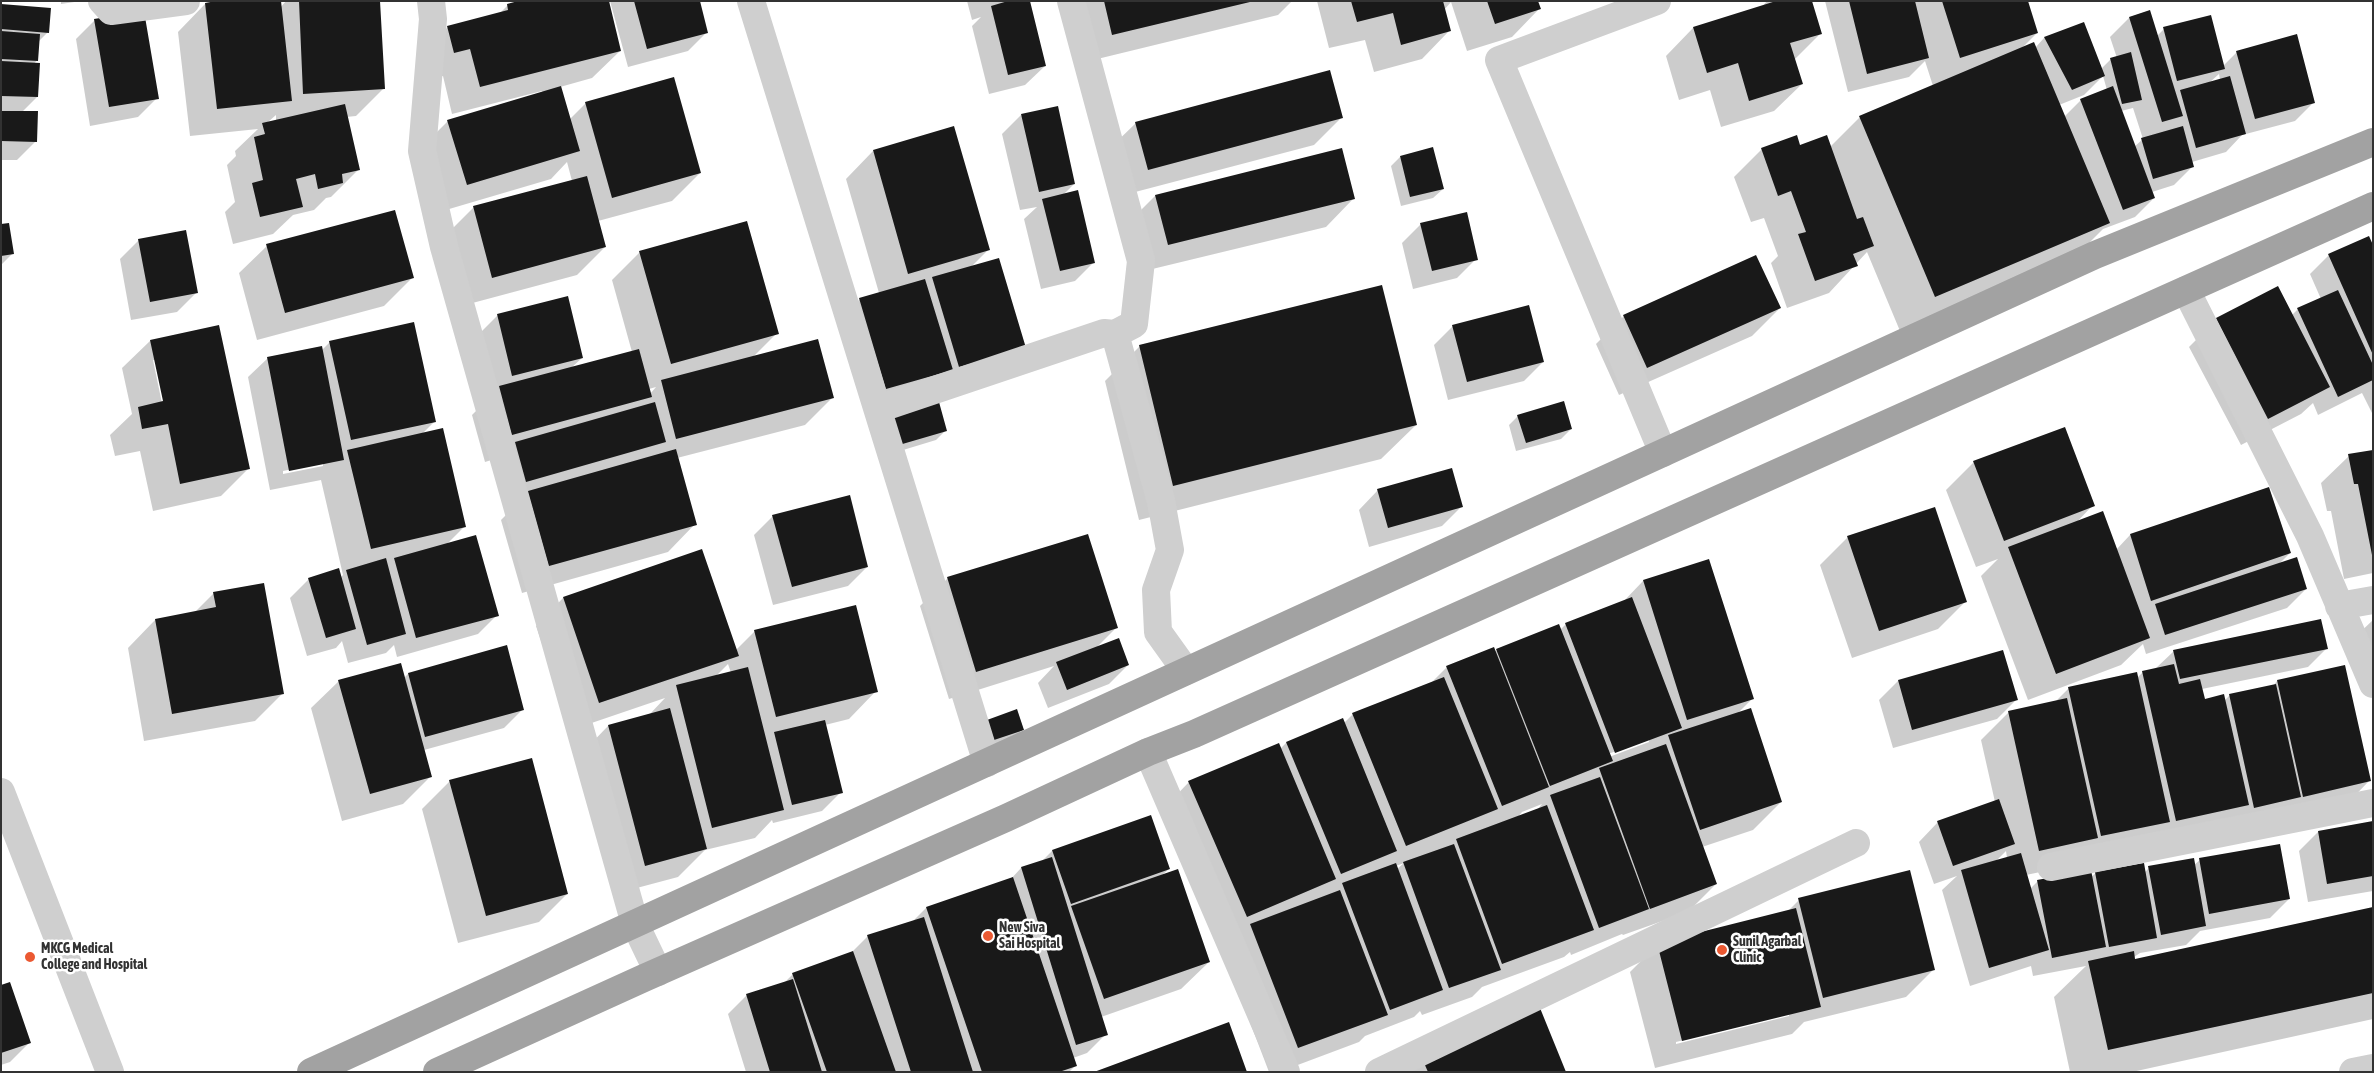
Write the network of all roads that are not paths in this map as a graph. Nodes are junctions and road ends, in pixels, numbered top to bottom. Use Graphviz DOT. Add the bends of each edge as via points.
graph roads {
  1 [pos="102,1"];
  2 [pos="186,1"];
  3 [pos="431,1"];
  4 [pos="751,1"];
  5 [pos="1071,1"];
  6 [pos="1657,1"];
  7 [pos="2373,142"];
  8 [pos="2373,206"];
  9 [pos="2186,290"];
  10 [pos="1115,334"];
  11 [pos="878,409"];
  12 [pos="1663,453"];
  13 [pos="2373,600"];
  14 [pos="2339,606"];
  15 [pos="1186,671"];
  16 [pos="2373,684"];
  17 [pos="1148,752"];
  18 [pos="987,763"];
  19 [pos="1,792"];
  20 [pos="2373,803"];
  21 [pos="1856,843"];
  22 [pos="2051,866"];
  23 [pos="635,924"];
  24 [pos="658,972"];
  25 [pos="2373,1068"];
  26 [pos="110,1072"];
  27 [pos="311,1072"];
  28 [pos="437,1072"];
  29 [pos="1286,1072"];
  30 [pos="1379,1072"];
  31 [pos="2353,1072"];
  1 -- 2 [label="street" via="111,11"];
  3 -- 23 [label="street" via="433,19 422,151 447,256"];
  4 -- 11 [label="street"];
  5 -- 10 [label="street" via="1141,261 1134,324"];
  6 -- 12 [label="street" via="1499,60"];
  7 -- 12 [label="highway" via="2095,255"];
  8 -- 9 [label="highway"];
  9 -- 14 [label="street" via="2310,536"];
  9 -- 17 [label="highway"];
  10 -- 11 [label="street" via="1104,332"];
  10 -- 15 [label="street" via="1161,501 1170,550 1156,590 1158,632"];
  11 -- 18 [label="street"];
  12 -- 15 [label="highway"];
  13 -- 14 [label="street"];
  14 -- 16 [label="street"];
  15 -- 18 [label="highway"];
  17 -- 24 [label="highway"];
  17 -- 29 [label="street"];
  18 -- 23 [label="highway"];
  19 -- 26 [label="street"];
  20 -- 22 [label="street"];
  21 -- 30 [label="street"];
  23 -- 24 [label="street"];
  23 -- 27 [label="highway"];
  24 -- 28 [label="highway"];
  25 -- 31 [label="street"];
}
